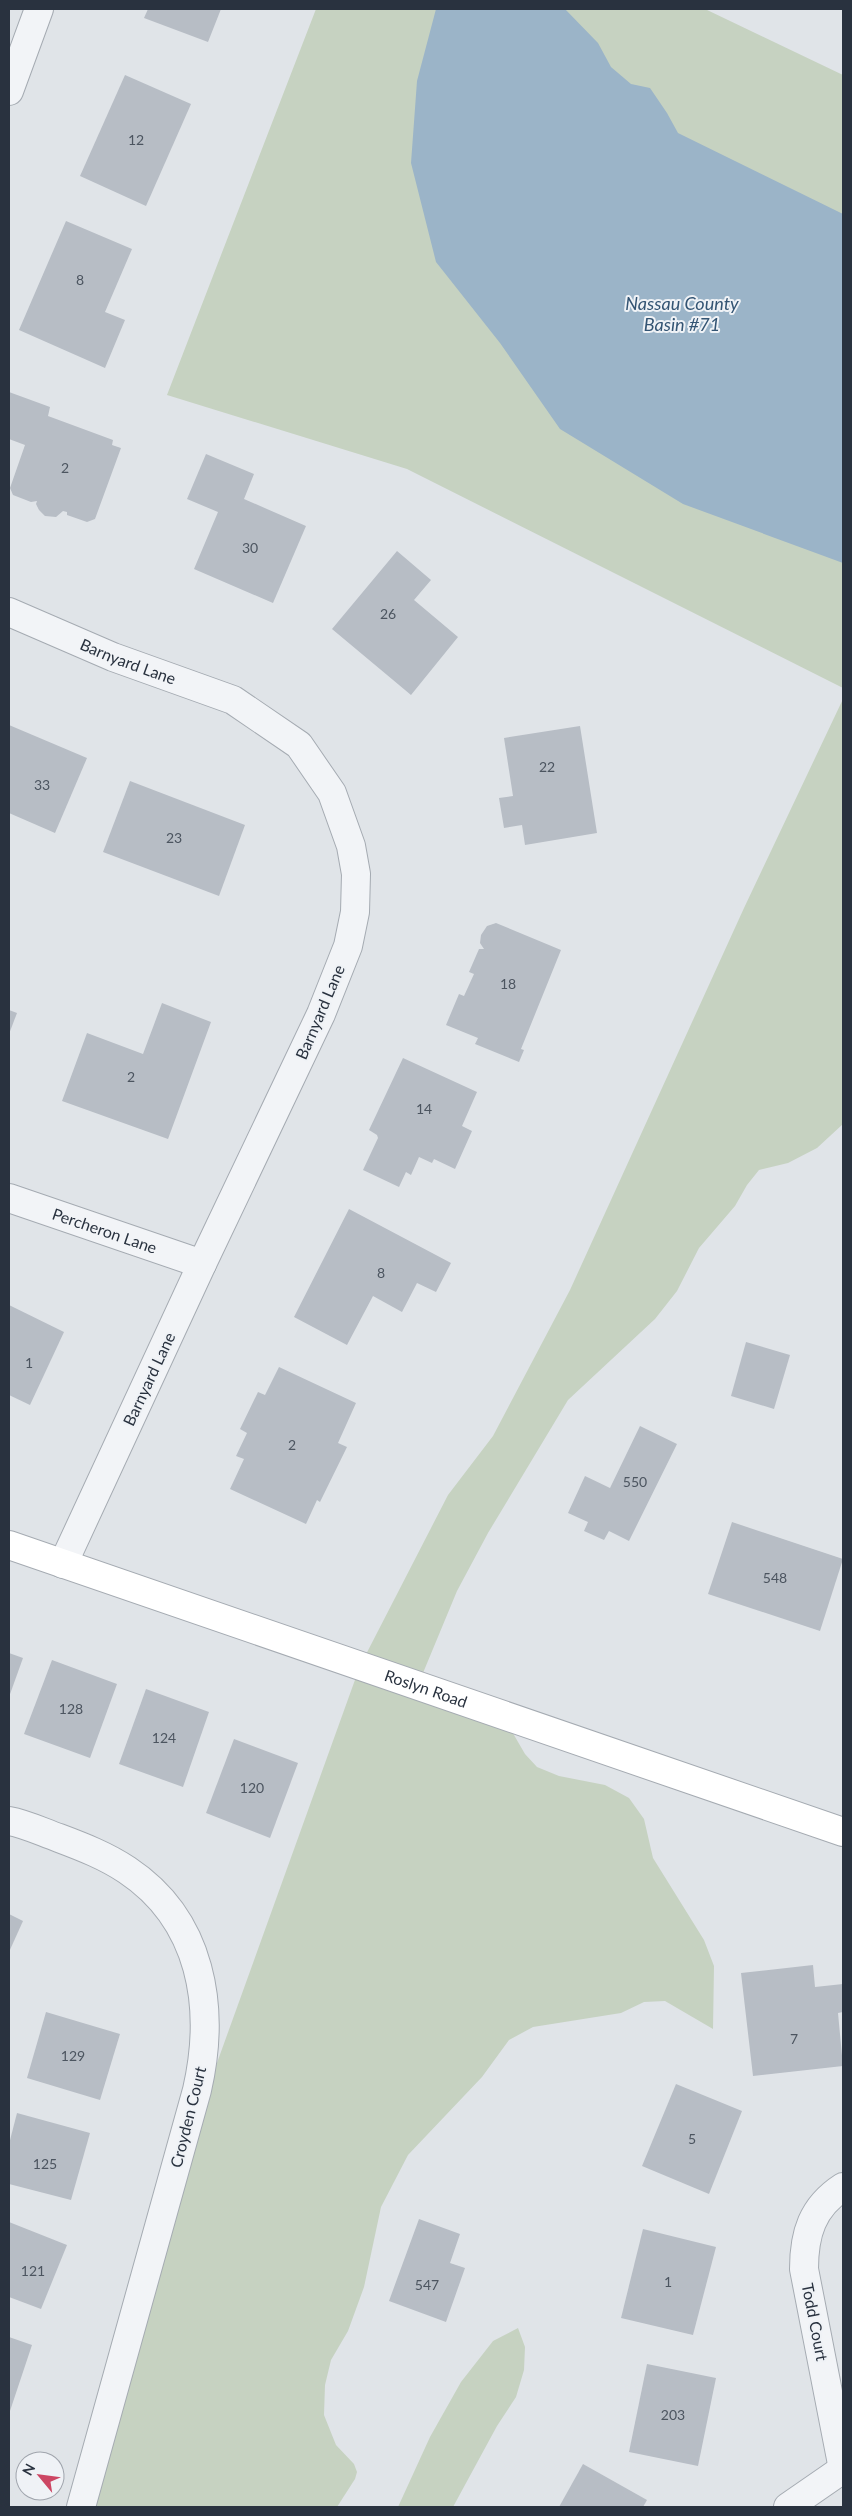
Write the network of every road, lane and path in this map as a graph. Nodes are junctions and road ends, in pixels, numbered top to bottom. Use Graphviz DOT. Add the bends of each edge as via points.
graph roads {
  1 [pos="39,9"];
  2 [pos="9,91"];
  3 [pos="9,612"];
  4 [pos="9,1198"];
  5 [pos="202,1264"];
  6 [pos="9,1545"];
  7 [pos="63,1564"];
  8 [pos="9,1821"];
  9 [pos="843,1832"];
  10 [pos="843,2188"];
  11 [pos="843,2469"];
  12 [pos="80,2507"];
  13 [pos="788,2507"];
  1 -- 2 [label="street"];
  3 -- 5 [label="street, Barnyard Lane" via="113,657 234,700 300,745 332,794 351,846 356,874 355,912 348,946 321,1014"];
  4 -- 5 [label="street, Percheron Lane"];
  5 -- 7 [label="street, Barnyard Lane"];
  6 -- 7 [label="main road, Roslyn Road"];
  7 -- 9 [label="main road, Roslyn Road"];
  8 -- 12 [label="street, Croyden Court" via="93,1850 128,1870 162,1901 179,1923 197,1962 204,1990 204,2050 198,2090"];
  10 -- 11 [label="street, Todd Court" via="819,2210 810,2227 804,2246 804,2269"];
  11 -- 13 [label="street"];
}
